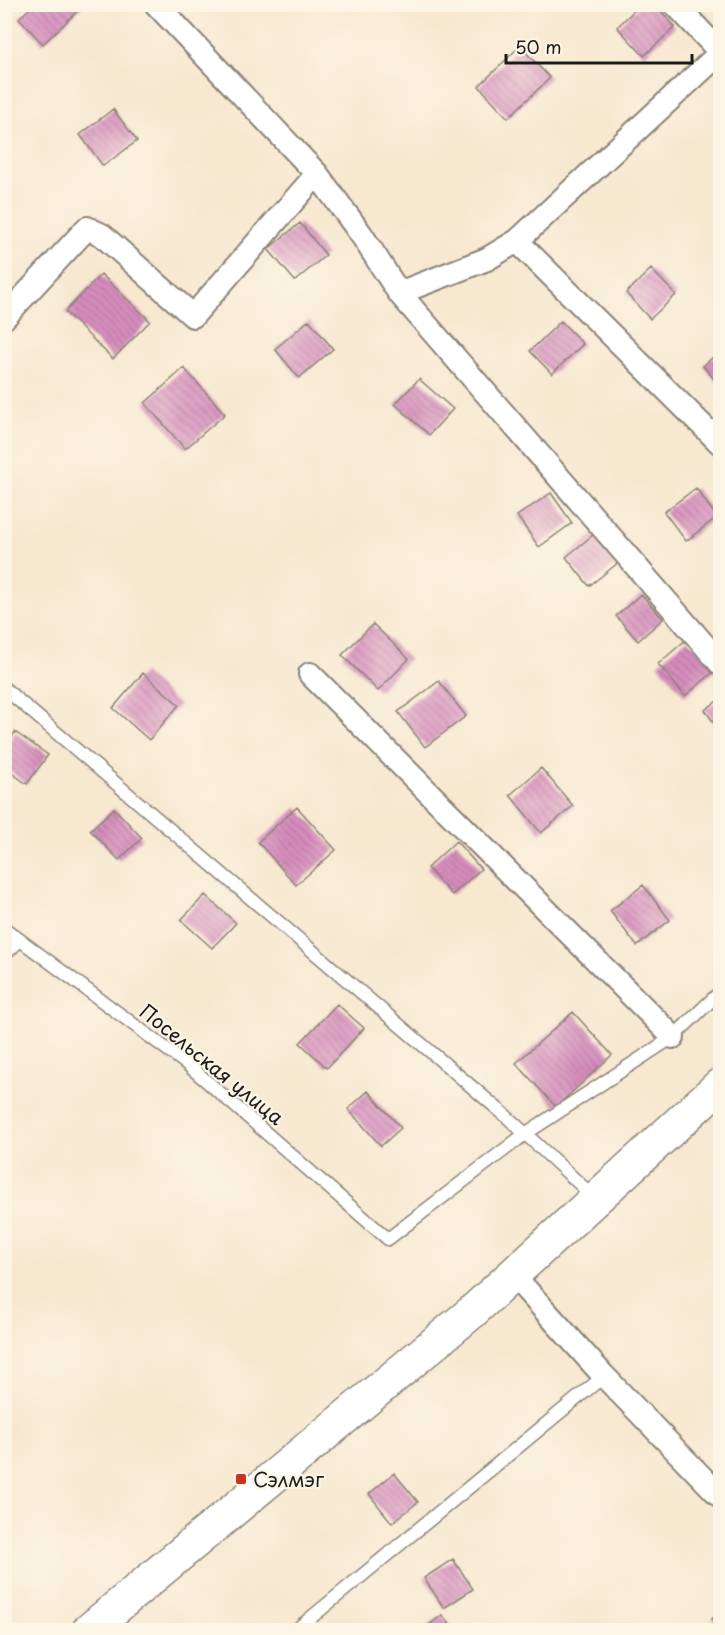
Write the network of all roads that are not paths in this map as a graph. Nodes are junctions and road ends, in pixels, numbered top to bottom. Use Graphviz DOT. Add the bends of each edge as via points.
graph roads {
  1 [pos="156,4"];
  2 [pos="675,4"];
  3 [pos="720,52"];
  4 [pos="317,174"];
  5 [pos="517,241"];
  6 [pos="399,293"];
  7 [pos="4,318"];
  8 [pos="720,443"];
  9 [pos="720,663"];
  10 [pos="310,674"];
  11 [pos="4,688"];
  12 [pos="4,928"];
  13 [pos="20,940"];
  14 [pos="4,955"];
  15 [pos="720,992"];
  16 [pos="673,1037"];
  17 [pos="720,1086"];
  18 [pos="525,1134"];
  19 [pos="597,1199"];
  20 [pos="513,1275"];
  21 [pos="604,1376"];
  22 [pos="720,1496"];
  23 [pos="89,1630"];
  24 [pos="297,1630"];
  1 -- 4 [label="street"];
  2 -- 3 [label="street"];
  3 -- 5 [label="street"];
  4 -- 6 [label="street"];
  4 -- 7 [label="street" via="193,316 102,235 87,228"];
  5 -- 6 [label="street" via="487,259"];
  5 -- 8 [label="street"];
  6 -- 9 [label="street"];
  10 -- 16 [label="street"];
  11 -- 18 [label="lane"];
  12 -- 13 [label="lane, Посельская улица"];
  13 -- 14 [label="lane"];
  13 -- 18 [label="lane, Посельская улица" via="188,1065 388,1239"];
  15 -- 16 [label="lane"];
  16 -- 18 [label="lane"];
  17 -- 19 [label="main road"];
  18 -- 19 [label="lane"];
  19 -- 20 [label="main road"];
  20 -- 21 [label="street"];
  20 -- 23 [label="main road"];
  21 -- 22 [label="street"];
  21 -- 24 [label="lane"];
}
